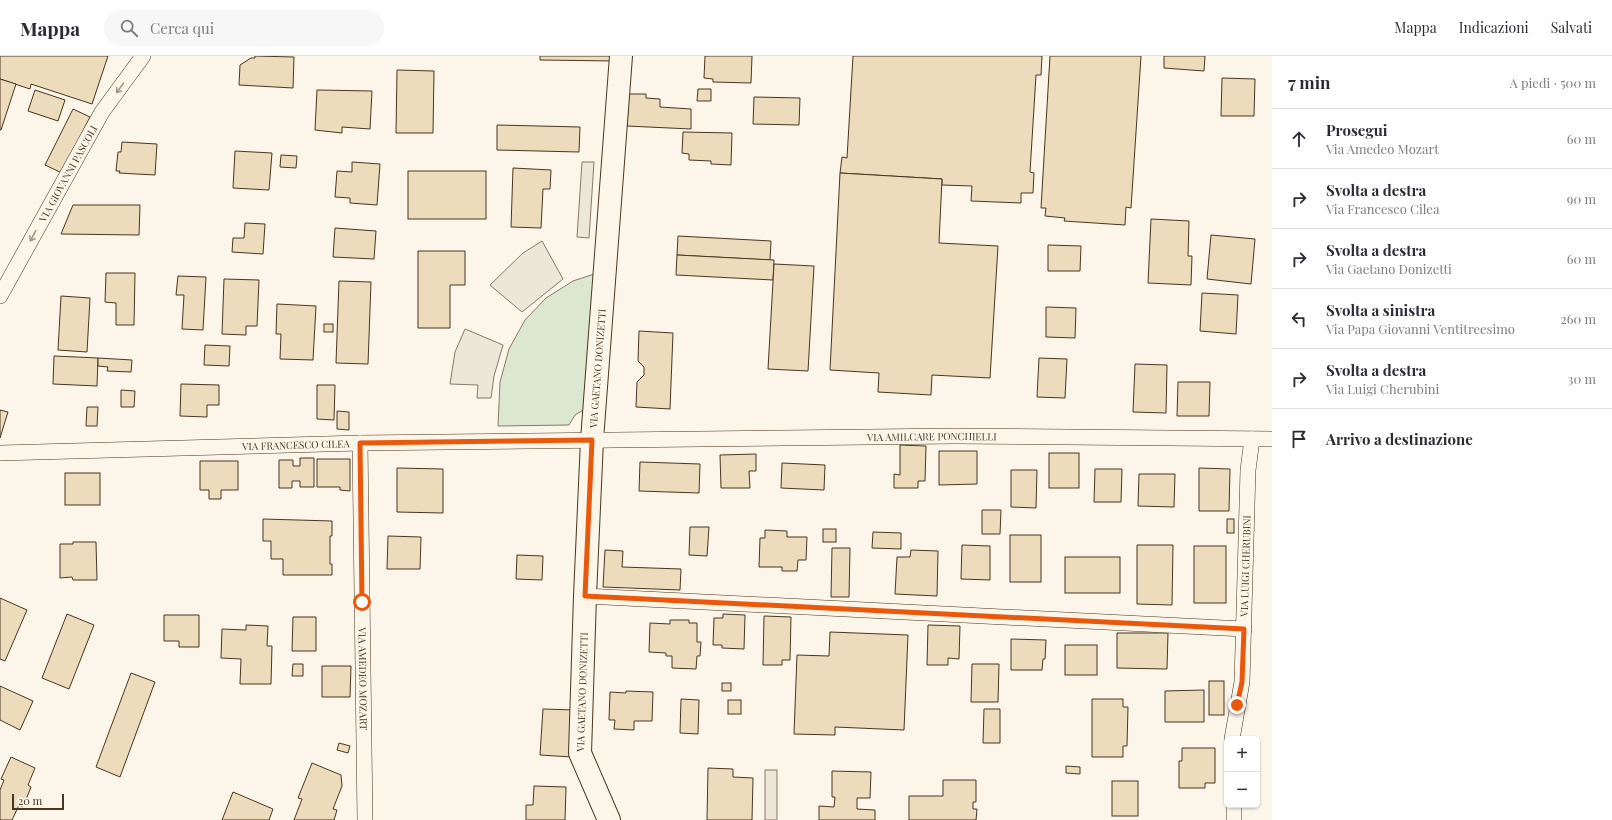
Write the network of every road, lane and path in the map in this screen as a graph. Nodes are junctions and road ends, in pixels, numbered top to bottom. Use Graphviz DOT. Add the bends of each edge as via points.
graph roads {
  1 [pos="143,56"];
  2 [pos="621,56"];
  3 [pos="0,296"];
  4 [pos="1252,439"];
  5 [pos="1272,439"];
  6 [pos="592,440"];
  7 [pos="360,443"];
  8 [pos="0,453"];
  9 [pos="585,596"];
  10 [pos="1244,629"];
  11 [pos="1232,736"];
  12 [pos="1234,808"];
  13 [pos="365,820"];
  14 [pos="609,820"];
  15 [pos="1234,820"];
  1 -- 3 [label="street, VIA GIOVANNI PASCOLI, one-way" via="102,112"];
  2 -- 6 [label="street, VIA GAETANO DONIZETTI"];
  4 -- 5 [label="street, VIA AMILCARE PONCHIELLI"];
  4 -- 6 [label="street, VIA AMILCARE PONCHIELLI" via="954,436"];
  4 -- 10 [label="street, VIA LUIGI CHERUBINI" via="1248,470"];
  6 -- 7 [label="street, VIA FRANCESCO CILEA"];
  6 -- 9 [label="street, VIA GAETANO DONIZETTI"];
  7 -- 8 [label="street, VIA FRANCESCO CILEA"];
  7 -- 13 [label="street, VIA AMEDEO MOZART"];
  9 -- 10 [label="street"];
  9 -- 14 [label="street, VIA GAETANO DONIZETTI" via="580,753"];
  10 -- 11 [label="street, VIA LUIGI CHERUBINI" via="1242,682"];
  12 -- 15 [label="street"];
}
